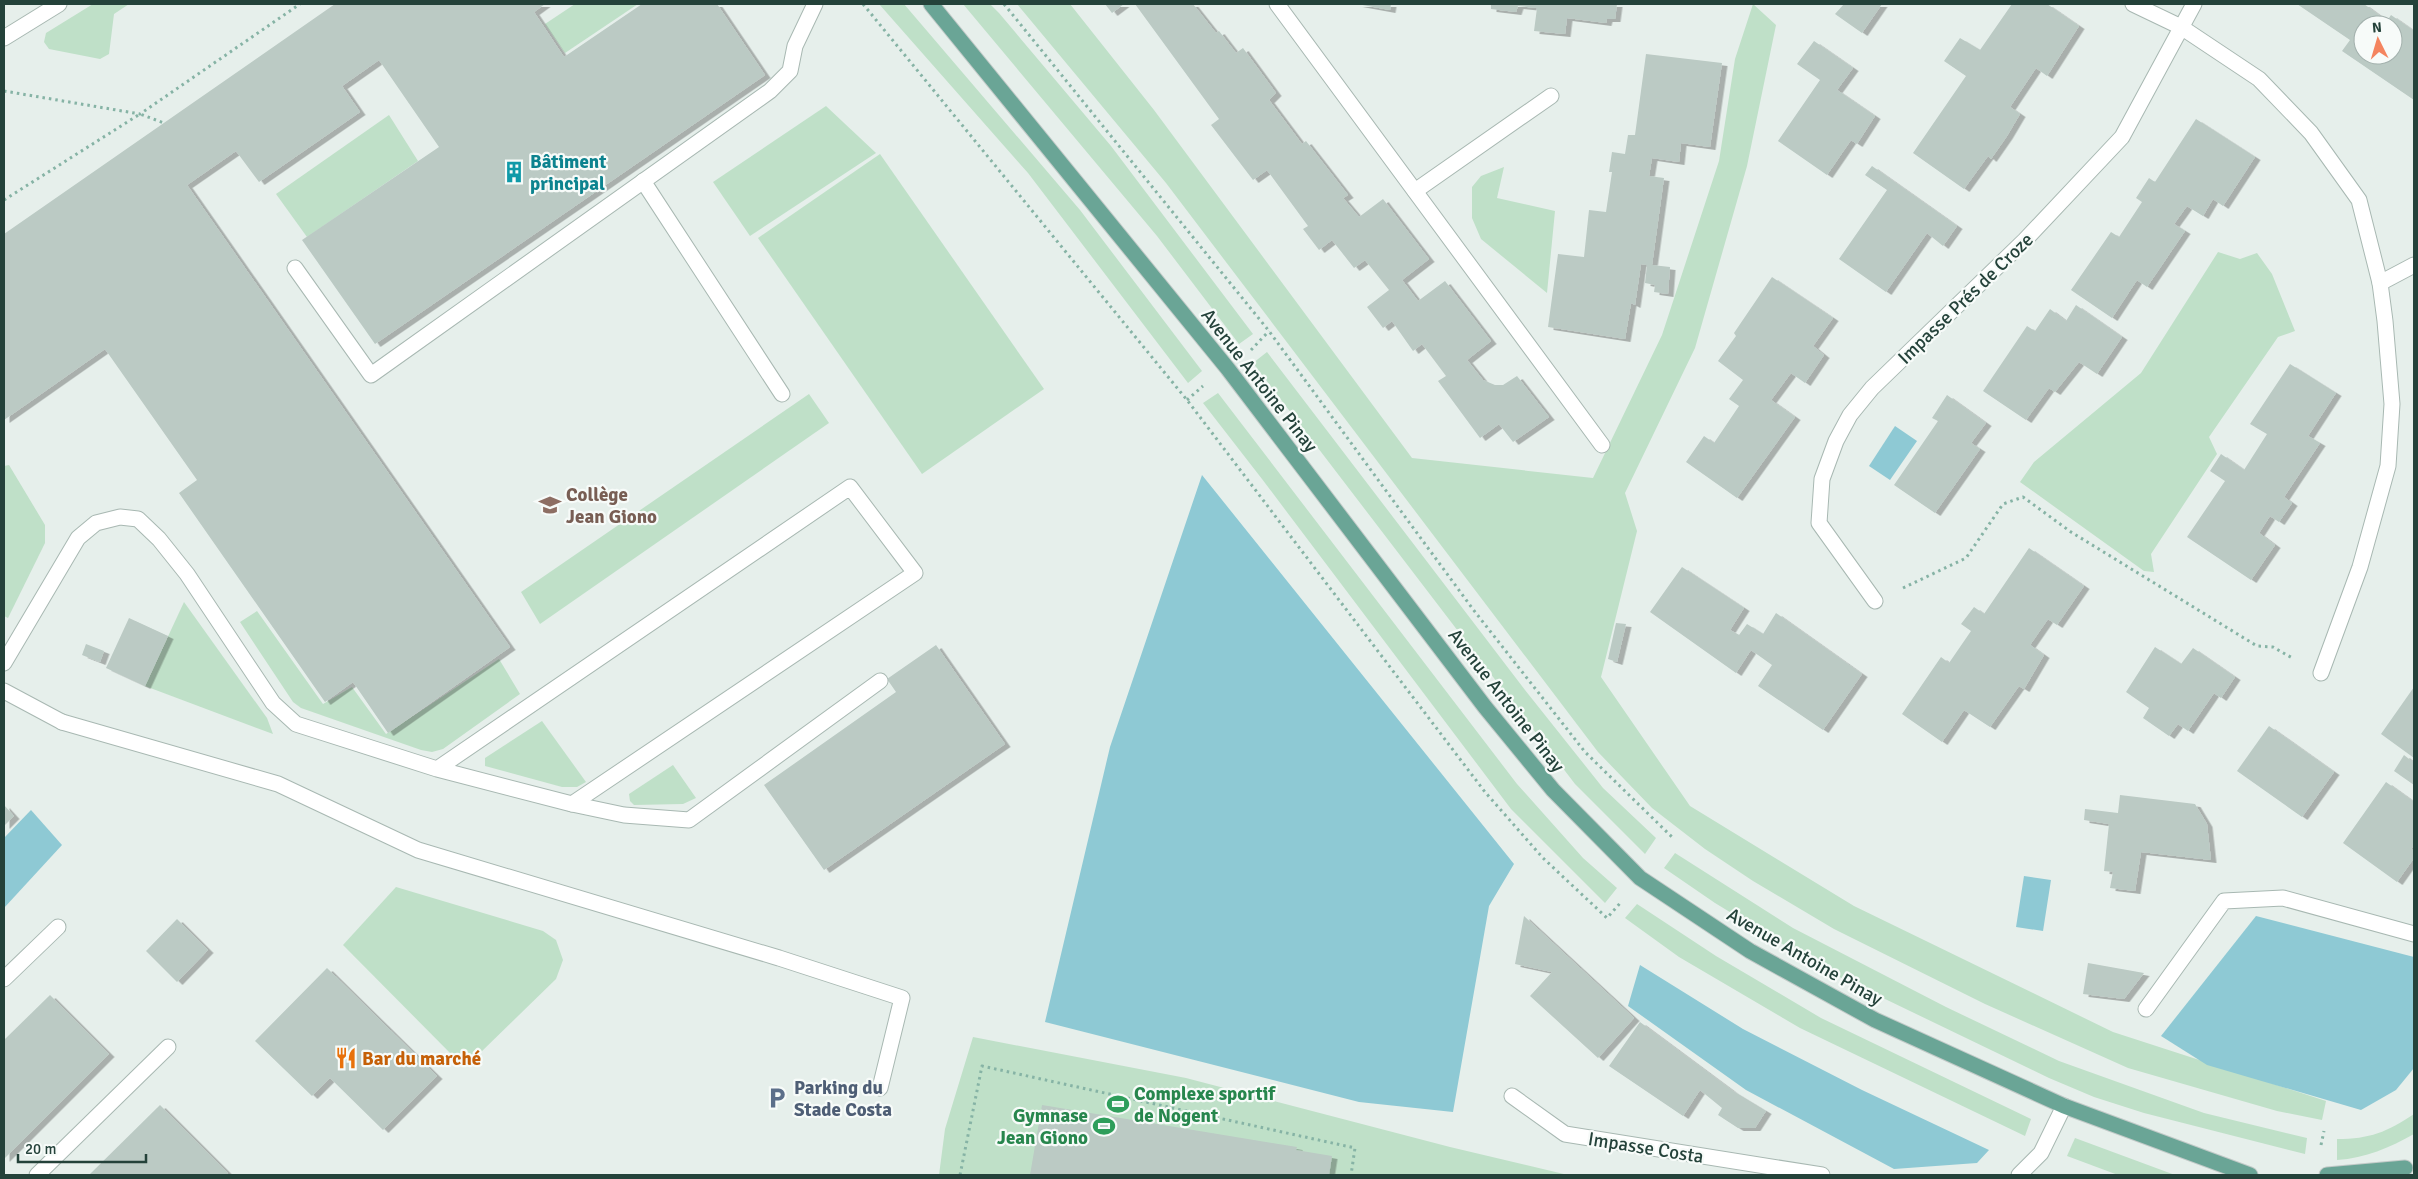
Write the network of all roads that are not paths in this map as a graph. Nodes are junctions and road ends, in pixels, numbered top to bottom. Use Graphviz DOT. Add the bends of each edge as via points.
graph roads {
  1 [pos="59,4"];
  2 [pos="815,4"];
  3 [pos="931,4"];
  4 [pos="1277,4"];
  5 [pos="2133,4"];
  6 [pos="2194,4"];
  7 [pos="2181,27"];
  8 [pos="4,38"];
  9 [pos="1551,96"];
  10 [pos="643,182"];
  11 [pos="1415,191"];
  12 [pos="2414,265"];
  13 [pos="295,268"];
  14 [pos="2380,283"];
  15 [pos="782,394"];
  16 [pos="1602,445"];
  17 [pos="1875,601"];
  18 [pos="4,663"];
  19 [pos="2320,673"];
  20 [pos="880,681"];
  21 [pos="4,691"];
  22 [pos="437,769"];
  23 [pos="572,804"];
  24 [pos="58,927"];
  25 [pos="2414,934"];
  26 [pos="4,979"];
  27 [pos="2146,1009"];
  28 [pos="168,1047"];
  29 [pos="880,1088"];
  30 [pos="1512,1096"];
  31 [pos="2064,1106"];
  32 [pos="2406,1169"];
  33 [pos="37,1175"];
  34 [pos="1822,1175"];
  35 [pos="2019,1175"];
  36 [pos="2250,1175"];
  37 [pos="2327,1175"];
  1 -- 8 [label="street"];
  2 -- 10 [label="street" via="795,46 790,71 777,84"];
  3 -- 31 [label="main road, Avenue Antoine Pinay" via="1228,369 1485,706 1554,790 1640,878 1750,951 1875,1020"];
  4 -- 11 [label="street"];
  5 -- 7 [label="street"];
  6 -- 7 [label="street, Impasse Prés de Croze"];
  7 -- 14 [label="street" via="2259,78 2311,132 2359,200"];
  7 -- 17 [label="street, Impasse Prés de Croze" via="2122,137 1994,272 1872,388 1850,415 1836,441 1822,479 1819,523"];
  9 -- 11 [label="street"];
  10 -- 13 [label="street" via="371,375"];
  10 -- 15 [label="street"];
  11 -- 16 [label="street"];
  12 -- 14 [label="street"];
  14 -- 19 [label="street" via="2392,404 2388,466 2360,567"];
  18 -- 22 [label="street" via="78,538 96,523 120,517 138,519 187,574 273,703 296,724"];
  20 -- 23 [label="street" via="689,820 624,815"];
  21 -- 29 [label="street" via="62,722 278,784 418,850 780,958 902,998"];
  22 -- 23 [label="street"];
  22 -- 23 [label="street" via="850,487 915,573"];
  24 -- 26 [label="street"];
  25 -- 27 [label="street" via="2283,898 2224,901"];
  28 -- 33 [label="street"];
  30 -- 34 [label="street, Impasse Costa" via="1565,1134"];
  31 -- 35 [label="street" via="2041,1153"];
  31 -- 36 [label="main road, Avenue Antoine Pinay"];
  32 -- 37 [label="main road"];
}
